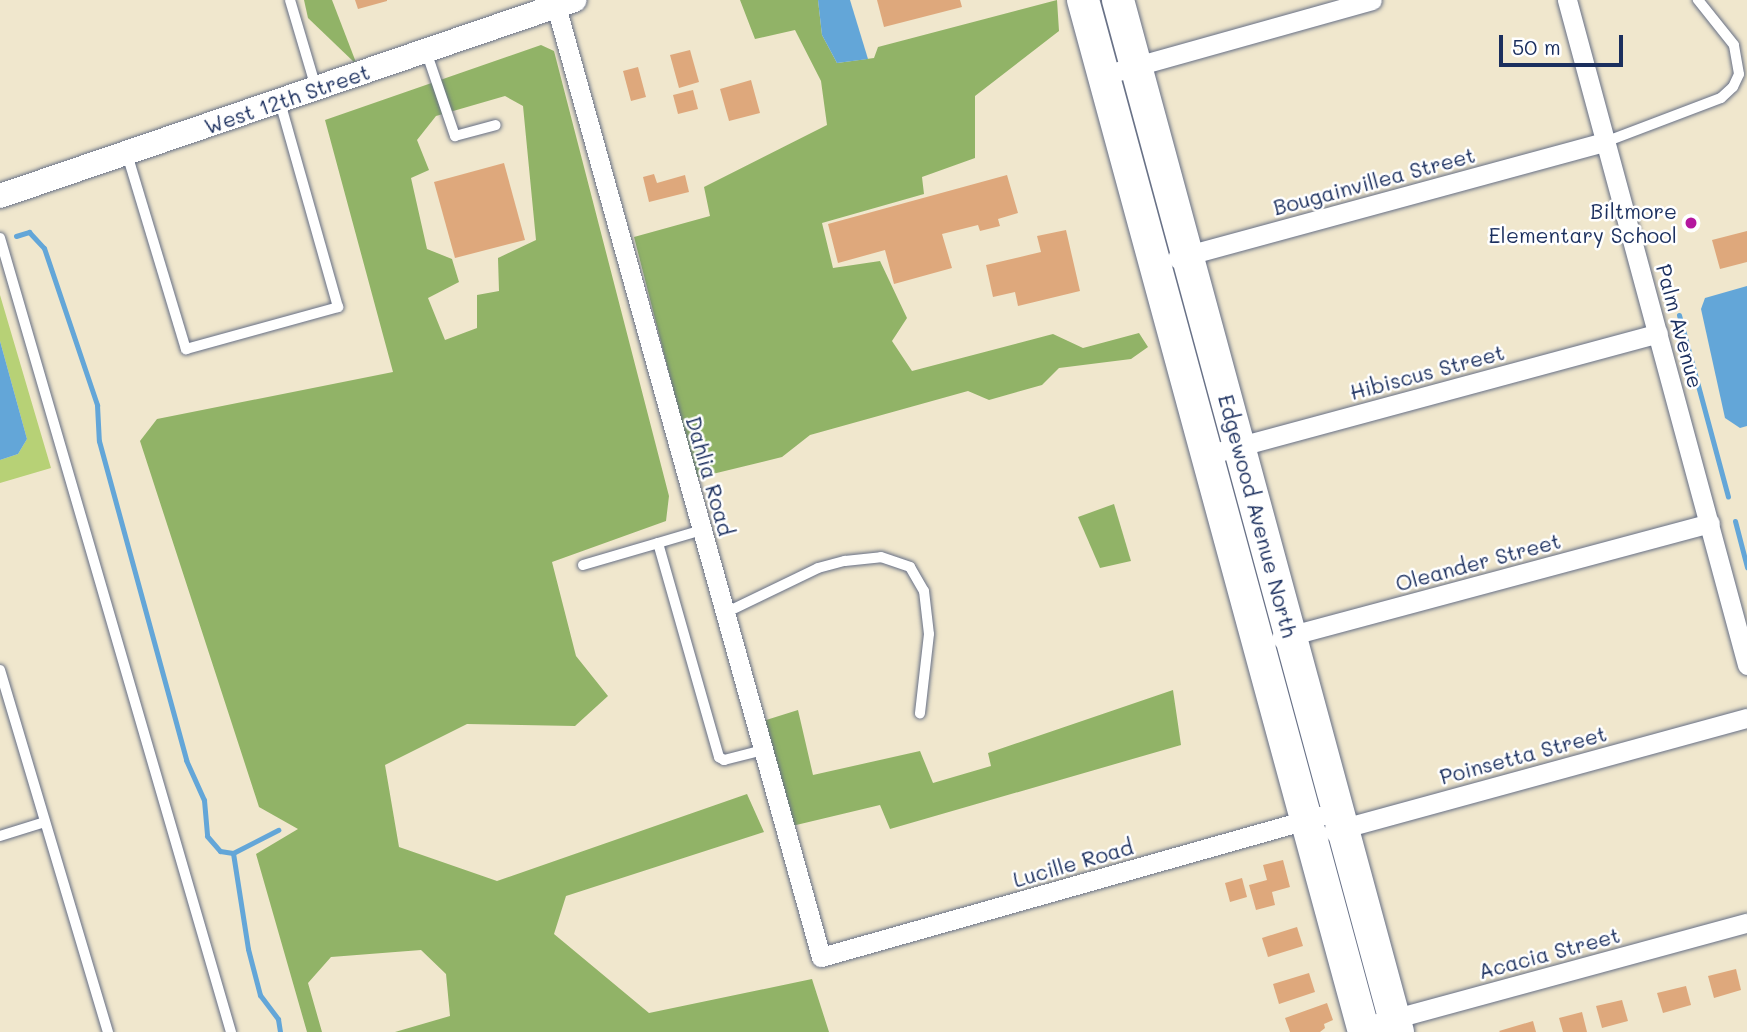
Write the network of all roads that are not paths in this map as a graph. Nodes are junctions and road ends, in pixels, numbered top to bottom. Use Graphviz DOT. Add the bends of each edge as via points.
graph roads {
  1 [pos="290,0"];
  2 [pos="1083,0"];
  3 [pos="1118,0"];
  4 [pos="1373,0"];
  5 [pos="1567,0"];
  6 [pos="1699,0"];
  7 [pos="565,3"];
  8 [pos="426,51"];
  9 [pos="1135,65"];
  10 [pos="1104,75"];
  11 [pos="316,89"];
  12 [pos="280,101"];
  13 [pos="496,125"];
  14 [pos="1605,142"];
  15 [pos="127,154"];
  16 [pos="0,196"];
  17 [pos="0,238"];
  18 [pos="1187,255"];
  19 [pos="1155,264"];
  20 [pos="1658,333"];
  21 [pos="1239,446"];
  22 [pos="1207,455"];
  23 [pos="1710,523"];
  24 [pos="702,530"];
  25 [pos="658,543"];
  26 [pos="583,565"];
  27 [pos="725,613"];
  28 [pos="1291,636"];
  29 [pos="1259,644"];
  30 [pos="1747,664"];
  31 [pos="0,670"];
  32 [pos="920,713"];
  33 [pos="1747,718"];
  34 [pos="763,750"];
  35 [pos="1341,819"];
  36 [pos="46,822"];
  37 [pos="1309,828"];
  38 [pos="0,836"];
  39 [pos="1747,923"];
  40 [pos="821,957"];
  41 [pos="1397,1025"];
  42 [pos="1363,1029"];
  43 [pos="108,1032"];
  44 [pos="232,1032"];
  1 -- 11 [label="lane"];
  2 -- 10 [label="main road, Edgewood Avenue North"];
  3 -- 9 [label="main road, Edgewood Avenue North"];
  4 -- 9 [label="street"];
  5 -- 14 [label="street, Palm Avenue"];
  6 -- 14 [label="lane" via="1734,45 1739,74 1733,88 1721,98"];
  7 -- 8 [label="street, West 12th Street"];
  7 -- 24 [label="street, Dahlia Road"];
  8 -- 11 [label="street, West 12th Street"];
  8 -- 13 [label="lane" via="455,136"];
  9 -- 10 [label="street"];
  9 -- 18 [label="main road, Edgewood Avenue North"];
  10 -- 19 [label="main road, Edgewood Avenue North"];
  11 -- 12 [label="street, West 12th Street"];
  12 -- 15 [label="street, West 12th Street"];
  12 -- 15 [label="lane" via="338,307 186,349"];
  14 -- 18 [label="street, Bougainvillea Street"];
  14 -- 20 [label="street, Palm Avenue"];
  15 -- 16 [label="street, West 12th Street"];
  17 -- 44 [label="lane"];
  18 -- 19 [label="street, Bougainvillea Street"];
  18 -- 21 [label="main road, Edgewood Avenue North"];
  19 -- 22 [label="main road, Edgewood Avenue North"];
  20 -- 21 [label="street, Hibiscus Street"];
  20 -- 23 [label="street, Palm Avenue"];
  21 -- 22 [label="street, Hibiscus Street"];
  21 -- 28 [label="main road, Edgewood Avenue North"];
  22 -- 29 [label="main road, Edgewood Avenue North"];
  23 -- 28 [label="street, Oleander Street"];
  23 -- 30 [label="street, Palm Avenue"];
  24 -- 25 [label="lane"];
  24 -- 27 [label="street, Dahlia Road"];
  25 -- 26 [label="lane"];
  25 -- 34 [label="lane" via="719,757 724,760"];
  27 -- 32 [label="lane" via="818,568 845,561 881,557 910,567 924,591 929,634"];
  27 -- 34 [label="street, Dahlia Road"];
  28 -- 29 [label="street, Oleander Street"];
  28 -- 35 [label="main road, Edgewood Avenue North"];
  29 -- 37 [label="main road, Edgewood Avenue North"];
  31 -- 36 [label="lane"];
  33 -- 35 [label="street, Poinsetta Street"];
  34 -- 40 [label="street, Dahlia Road"];
  35 -- 37 [label="street, Lucille Road"];
  35 -- 41 [label="main road, Edgewood Avenue North"];
  36 -- 38 [label="lane"];
  36 -- 43 [label="lane"];
  37 -- 40 [label="street, Lucille Road"];
  37 -- 42 [label="main road, Edgewood Avenue North"];
  39 -- 41 [label="street, Acacia Street"];
  41 -- 42 [label="street, Acacia Street"];
}
